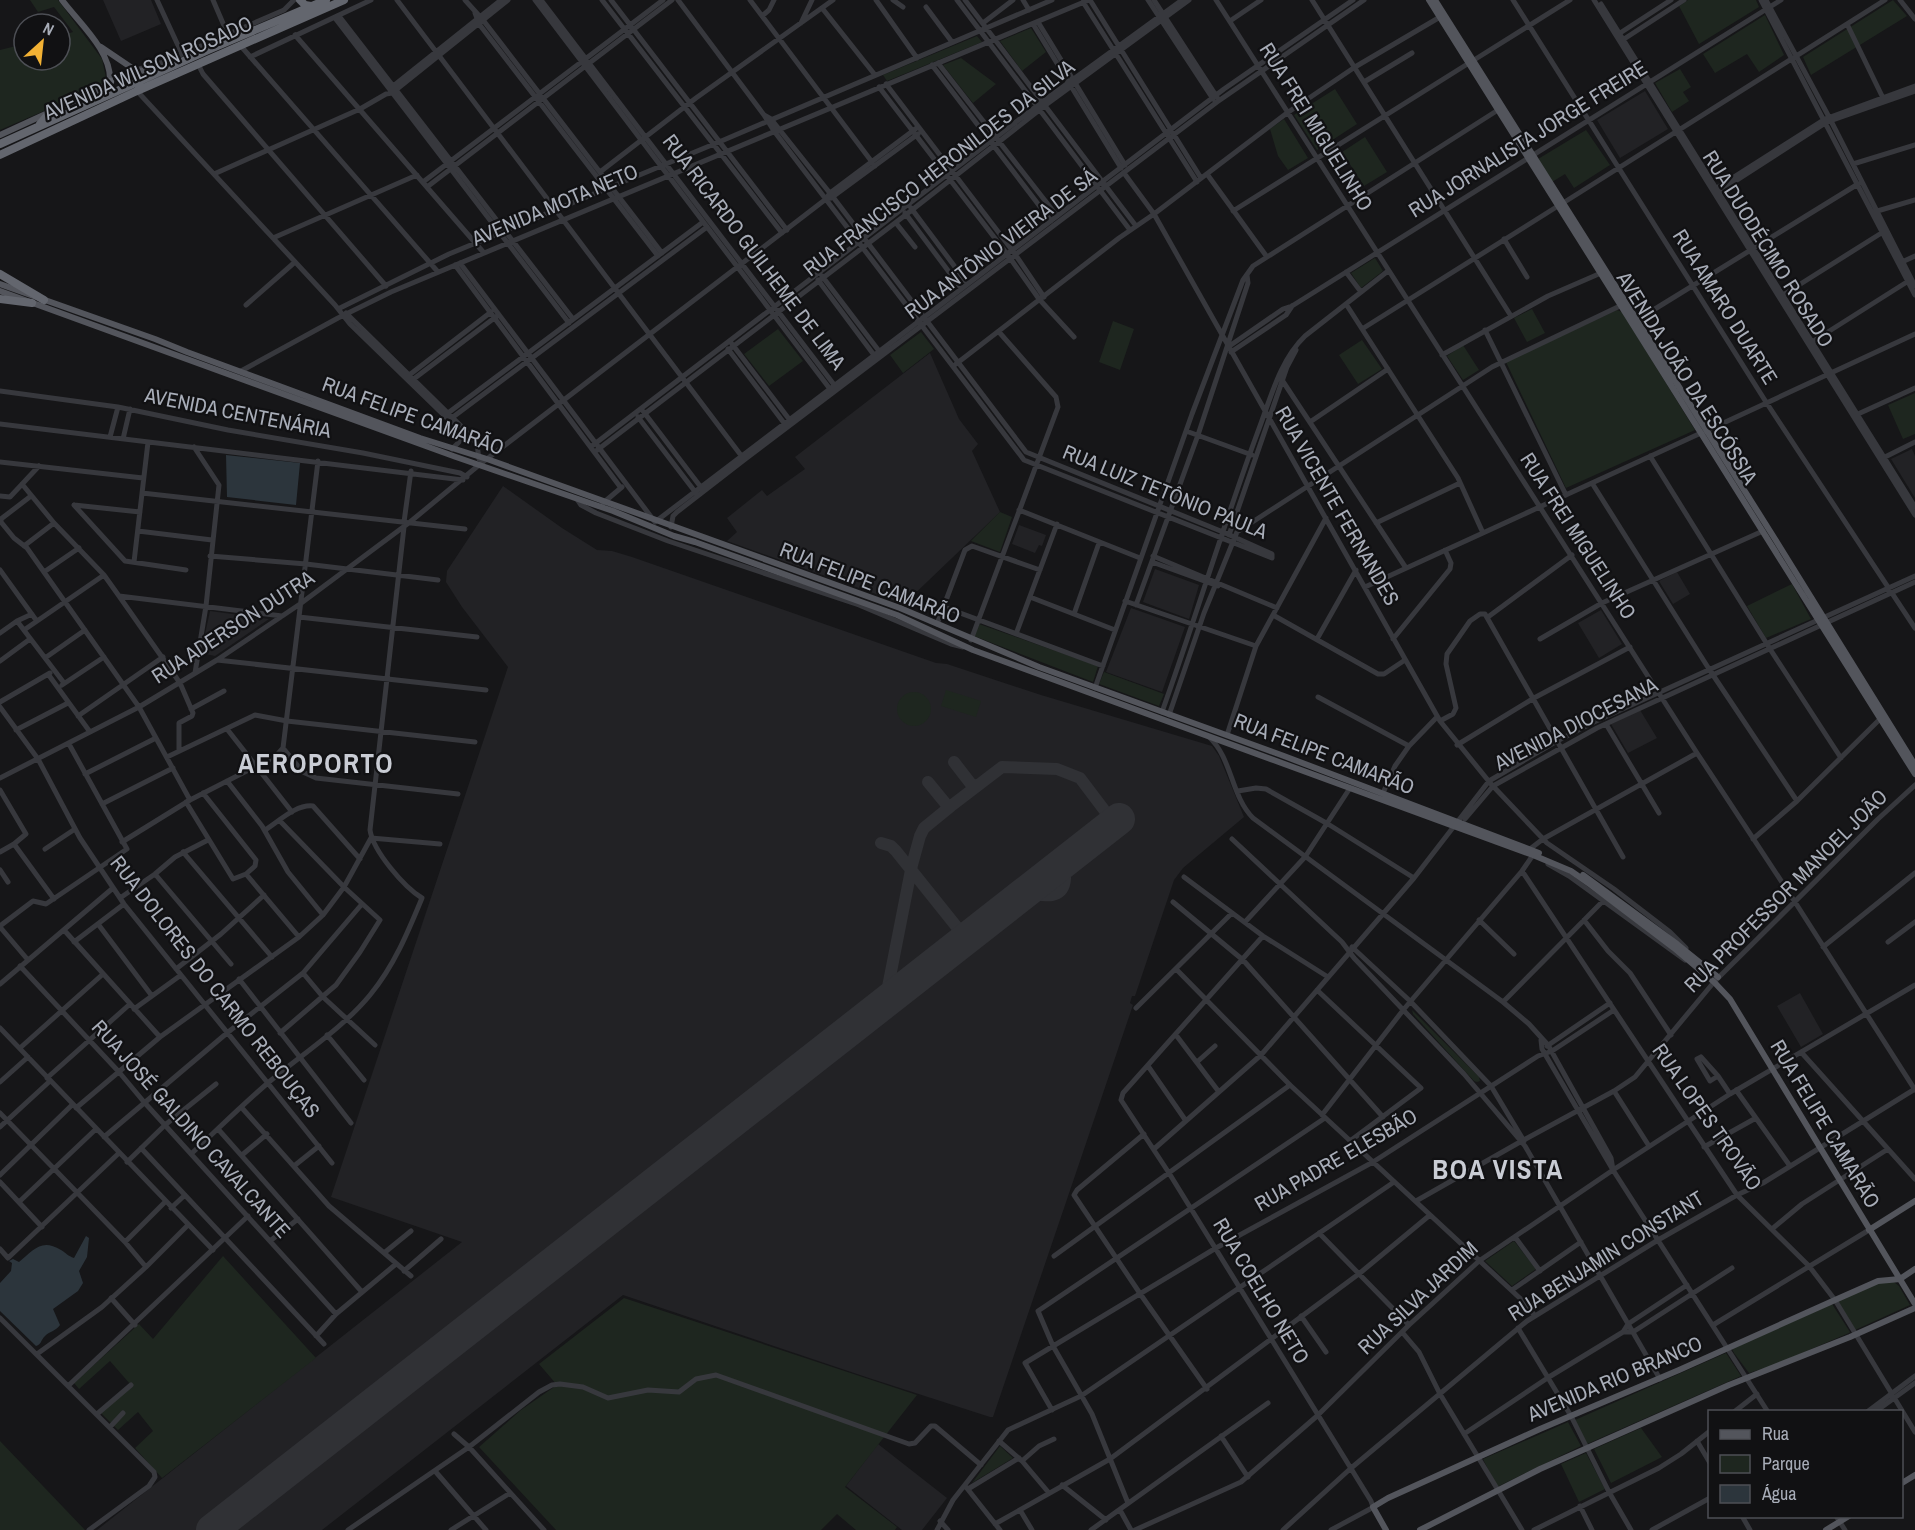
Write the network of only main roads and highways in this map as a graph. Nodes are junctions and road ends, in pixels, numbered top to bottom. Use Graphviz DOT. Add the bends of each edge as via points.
graph roads {
  1 [pos="62,0"];
  2 [pos="300,0"];
  3 [pos="326,0"];
  4 [pos="344,0"];
  5 [pos="1429,0"];
  6 [pos="1436,0"];
  7 [pos="312,6"];
  8 [pos="284,10"];
  9 [pos="269,25"];
  10 [pos="96,44"];
  11 [pos="1471,62"];
  12 [pos="161,71"];
  13 [pos="110,82"];
  14 [pos="96,101"];
  15 [pos="50,112"];
  16 [pos="38,126"];
  17 [pos="0,135"];
  18 [pos="0,144"];
  19 [pos="0,155"];
  20 [pos="1531,157"];
  21 [pos="1561,204"];
  22 [pos="0,274"];
  23 [pos="0,285"];
  24 [pos="0,291"];
  25 [pos="0,299"];
  26 [pos="44,300"];
  27 [pos="32,303"];
  28 [pos="123,337"];
  29 [pos="155,339"];
  30 [pos="282,386"];
  31 [pos="273,390"];
  32 [pos="316,398"];
  33 [pos="307,402"];
  34 [pos="1703,432"];
  35 [pos="483,464"];
  36 [pos="637,522"];
  37 [pos="671,527"];
  38 [pos="1822,621"];
  39 [pos="914,623"];
  40 [pos="937,624"];
  41 [pos="971,640"];
  42 [pos="960,643"];
  43 [pos="1053,672"];
  44 [pos="1045,676"];
  45 [pos="1281,762"];
  46 [pos="1300,762"];
  47 [pos="1915,765"];
  48 [pos="1334,774"];
  49 [pos="1915,774"];
  50 [pos="1323,778"];
  51 [pos="1381,796"];
  52 [pos="1457,824"];
  53 [pos="1531,852"];
  54 [pos="1572,870"];
  55 [pos="1915,1201"];
  56 [pos="1869,1230"];
  57 [pos="1915,1269"];
  58 [pos="1900,1279"];
  59 [pos="1915,1306"];
  60 [pos="1373,1504"];
  61 [pos="1838,1519"];
  62 [pos="1386,1530"];
  63 [pos="1391,1530"];
  64 [pos="1420,1530"];
  65 [pos="1826,1530"];
  1 -- 10 [label="main road"];
  2 -- 7 [label="highway"];
  3 -- 7 [label="highway, AVENIDA WILSON ROSADO"];
  4 -- 19 [label="highway, AVENIDA WILSON ROSADO"];
  5 -- 11 [label="main road, AVENIDA JOÃO DA ESCÓSSIA"];
  6 -- 11 [label="main road, AVENIDA JOÃO DA ESCÓSSIA"];
  7 -- 9 [label="highway, AVENIDA WILSON ROSADO"];
  8 -- 9 [label="highway"];
  9 -- 12 [label="highway, AVENIDA WILSON ROSADO"];
  10 -- 12 [label="main road" via="135,70"];
  10 -- 13 [label="main road" via="110,69"];
  11 -- 20 [label="main road, AVENIDA JOÃO DA ESCÓSSIA"];
  11 -- 20 [label="main road, AVENIDA JOÃO DA ESCÓSSIA"];
  12 -- 14 [label="highway, AVENIDA WILSON ROSADO"];
  13 -- 14 [label="highway"];
  13 -- 15 [label="main road"];
  14 -- 16 [label="highway, AVENIDA WILSON ROSADO"];
  15 -- 16 [label="highway"];
  15 -- 17 [label="main road"];
  16 -- 18 [label="highway, AVENIDA WILSON ROSADO"];
  20 -- 21 [label="main road, AVENIDA JOÃO DA ESCÓSSIA"];
  21 -- 34 [label="main road, AVENIDA JOÃO DA ESCÓSSIA"];
  21 -- 34 [label="main road, AVENIDA JOÃO DA ESCÓSSIA" via="1637,320"];
  22 -- 26 [label="highway"];
  23 -- 26 [label="main road, RUA FELIPE CAMARÃO"];
  24 -- 27 [label="main road, RUA FELIPE CAMARÃO"];
  25 -- 27 [label="highway"];
  26 -- 29 [label="main road, RUA FELIPE CAMARÃO"];
  27 -- 28 [label="main road, RUA FELIPE CAMARÃO"];
  28 -- 29 [label="main road" via="118,332 120,328"];
  28 -- 31 [label="main road, RUA FELIPE CAMARÃO"];
  29 -- 30 [label="main road, RUA FELIPE CAMARÃO"];
  30 -- 31 [label="main road" via="283,392"];
  30 -- 32 [label="main road, RUA FELIPE CAMARÃO"];
  31 -- 33 [label="main road, RUA FELIPE CAMARÃO"];
  32 -- 33 [label="main road" via="307,398"];
  32 -- 35 [label="main road, RUA FELIPE CAMARÃO" via="479,457"];
  33 -- 35 [label="main road, RUA FELIPE CAMARÃO"];
  34 -- 38 [label="main road, AVENIDA JOÃO DA ESCÓSSIA"];
  34 -- 38 [label="main road, AVENIDA JOÃO DA ESCÓSSIA"];
  35 -- 36 [label="main road, RUA FELIPE CAMARÃO"];
  35 -- 37 [label="main road, RUA FELIPE CAMARÃO"];
  36 -- 37 [label="main road" via="666,532"];
  36 -- 39 [label="main road, RUA FELIPE CAMARÃO"];
  37 -- 40 [label="main road, RUA FELIPE CAMARÃO"];
  38 -- 47 [label="main road, AVENIDA JOÃO DA ESCÓSSIA"];
  38 -- 49 [label="main road, AVENIDA JOÃO DA ESCÓSSIA"];
  39 -- 40 [label="main road" via="935,630"];
  39 -- 42 [label="main road, RUA FELIPE CAMARÃO"];
  40 -- 41 [label="main road, RUA FELIPE CAMARÃO"];
  41 -- 42 [label="main road" via="954,634 953,639"];
  41 -- 43 [label="main road, RUA FELIPE CAMARÃO"];
  42 -- 44 [label="main road, RUA FELIPE CAMARÃO"];
  43 -- 44 [label="main road" via="1039,670"];
  43 -- 46 [label="main road, RUA FELIPE CAMARÃO"];
  44 -- 45 [label="main road, RUA FELIPE CAMARÃO"];
  45 -- 46 [label="main road" via="1307,767"];
  45 -- 50 [label="main road, RUA FELIPE CAMARÃO"];
  46 -- 48 [label="main road, RUA FELIPE CAMARÃO"];
  48 -- 50 [label="main road" via="1317,770 1316,774"];
  48 -- 51 [label="main road, RUA FELIPE CAMARÃO"];
  50 -- 51 [label="main road, RUA FELIPE CAMARÃO"];
  51 -- 52 [label="main road, RUA FELIPE CAMARÃO"];
  51 -- 52 [label="main road, RUA FELIPE CAMARÃO" via="1393,797"];
  52 -- 53 [label="main road, RUA FELIPE CAMARÃO"];
  53 -- 54 [label="main road, RUA FELIPE CAMARÃO"];
  53 -- 54 [label="main road, RUA FELIPE CAMARÃO" via="1562,862"];
  54 -- 56 [label="main road, RUA FELIPE CAMARÃO" via="1716,980"];
  55 -- 56 [label="main road"];
  56 -- 58 [label="main road, RUA FELIPE CAMARÃO"];
  57 -- 58 [label="main road, AVENIDA RIO BRANCO"];
  58 -- 59 [label="main road, RUA FELIPE CAMARÃO"];
  58 -- 60 [label="main road, AVENIDA RIO BRANCO" via="1878,1281"];
  59 -- 64 [label="main road" via="1587,1448"];
  60 -- 62 [label="main road, RUA COELHO NETO"];
  60 -- 63 [label="main road, RUA COELHO NETO"];
  61 -- 65 [label="main road"];
}
